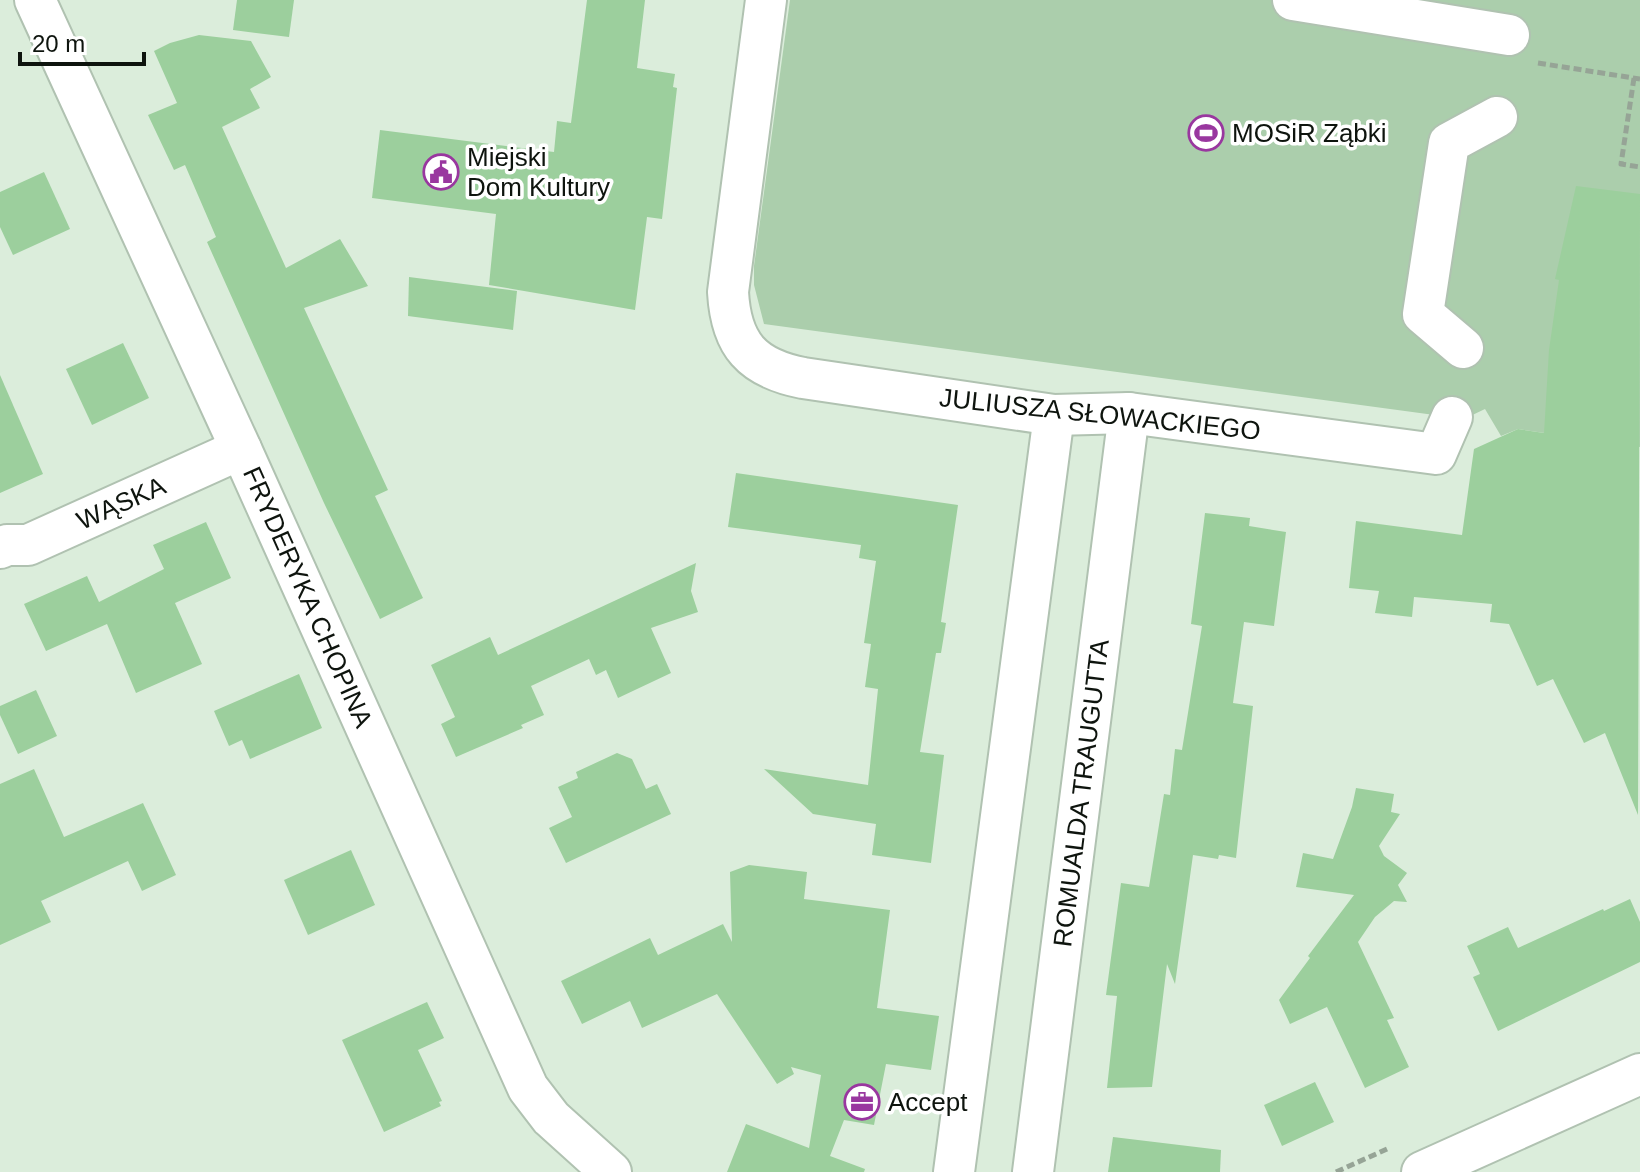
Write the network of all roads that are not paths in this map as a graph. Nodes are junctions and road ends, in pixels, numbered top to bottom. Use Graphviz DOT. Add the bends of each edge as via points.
graph roads {
  1 [pos="35,0"];
  2 [pos="766,0"];
  3 [pos="1293,0"];
  4 [pos="1521,49"];
  5 [pos="1497,117"];
  6 [pos="1463,348"];
  7 [pos="1129,413"];
  8 [pos="1054,415"];
  9 [pos="1452,417"];
  10 [pos="241,449"];
  11 [pos="0,548"];
  12 [pos="1640,1074"];
  13 [pos="611,1172"];
  14 [pos="954,1172"];
  15 [pos="1033,1172"];
  16 [pos="1422,1172"];
  1 -- 10 [label="street, FRYDERYKA CHOPINA"];
  2 -- 8 [label="street, JULIUSZA SŁOWACKIEGO" via="729,271 730,316 739,344 778,373"];
  3 -- 4 [label="street"];
  5 -- 6 [label="street" via="1449,143 1423,314"];
  7 -- 8 [label="street, JULIUSZA SŁOWACKIEGO"];
  7 -- 9 [label="street, JULIUSZA SŁOWACKIEGO" via="1436,454"];
  7 -- 15 [label="street, ROMUALDA TRAUGUTTA"];
  8 -- 14 [label="street"];
  10 -- 11 [label="street, WĄSKA" via="28,545"];
  10 -- 13 [label="street, FRYDERYKA CHOPINA" via="528,1088 551,1118"];
  12 -- 16 [label="street"];
}
